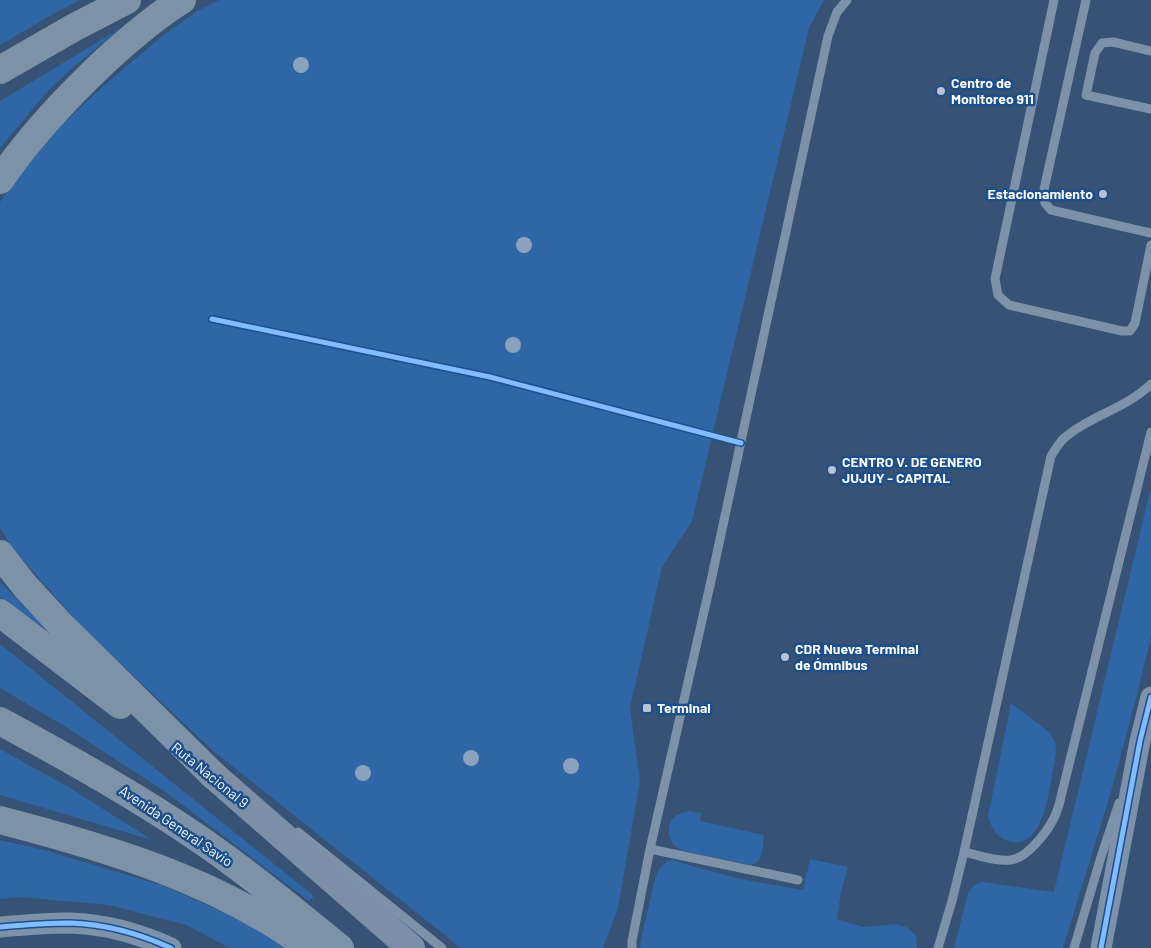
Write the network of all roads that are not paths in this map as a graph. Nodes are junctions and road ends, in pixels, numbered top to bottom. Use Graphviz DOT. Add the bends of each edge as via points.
graph roads {
  1 [pos="127,0"];
  2 [pos="182,0"];
  3 [pos="847,0"];
  4 [pos="1054,0"];
  5 [pos="1086,0"];
  6 [pos="1151,51"];
  7 [pos="0,70"];
  8 [pos="1151,109"];
  9 [pos="0,180"];
  10 [pos="1151,233"];
  11 [pos="1151,245"];
  12 [pos="1151,384"];
  13 [pos="1151,432"];
  14 [pos="0,554"];
  15 [pos="0,613"];
  16 [pos="1151,697"];
  17 [pos="0,721"];
  18 [pos="1140,742"];
  19 [pos="213,775"];
  20 [pos="261,804"];
  21 [pos="0,820"];
  22 [pos="292,826"];
  23 [pos="650,849"];
  24 [pos="964,852"];
  25 [pos="798,880"];
  26 [pos="0,927"];
  27 [pos="631,946"];
  28 [pos="171,948"];
  29 [pos="310,948"];
  30 [pos="340,948"];
  31 [pos="411,948"];
  32 [pos="442,948"];
  33 [pos="938,948"];
  34 [pos="1074,948"];
  35 [pos="1101,948"];
  1 -- 7 [label="highway"];
  2 -- 9 [label="highway" via="120,48 57,108"];
  3 -- 23 [label="lane" via="837,12 828,36"];
  4 -- 11 [label="lane" via="995,279 998,296 1009,305 1130,331"];
  5 -- 10 [label="lane" via="1043,194 1045,204 1051,210"];
  6 -- 8 [label="lane" via="1113,42 1102,43 1095,53 1086,95"];
  12 -- 24 [label="lane" via="1141,394 1081,426 1061,441 1051,456"];
  13 -- 24 [label="lane" via="1054,819 1028,852 1013,860"];
  14 -- 19 [label="highway" via="60,624"];
  15 -- 19 [label="highway, Ruta Nacional 9"];
  16 -- 18 [label="street"];
  17 -- 30 [label="highway, Avenida General Savio" via="103,778 204,843 259,882"];
  18 -- 34 [label="lane"];
  18 -- 35 [label="street"];
  19 -- 20 [label="lane"];
  19 -- 31 [label="main road, Ruta Nacional 9"];
  21 -- 29 [label="highway" via="129,857 182,877 273,923"];
  22 -- 32 [label="lane"];
  23 -- 25 [label="lane"];
  23 -- 27 [label="lane"];
  24 -- 33 [label="lane"];
  26 -- 28 [label="street" via="73,923 137,935"];
}
